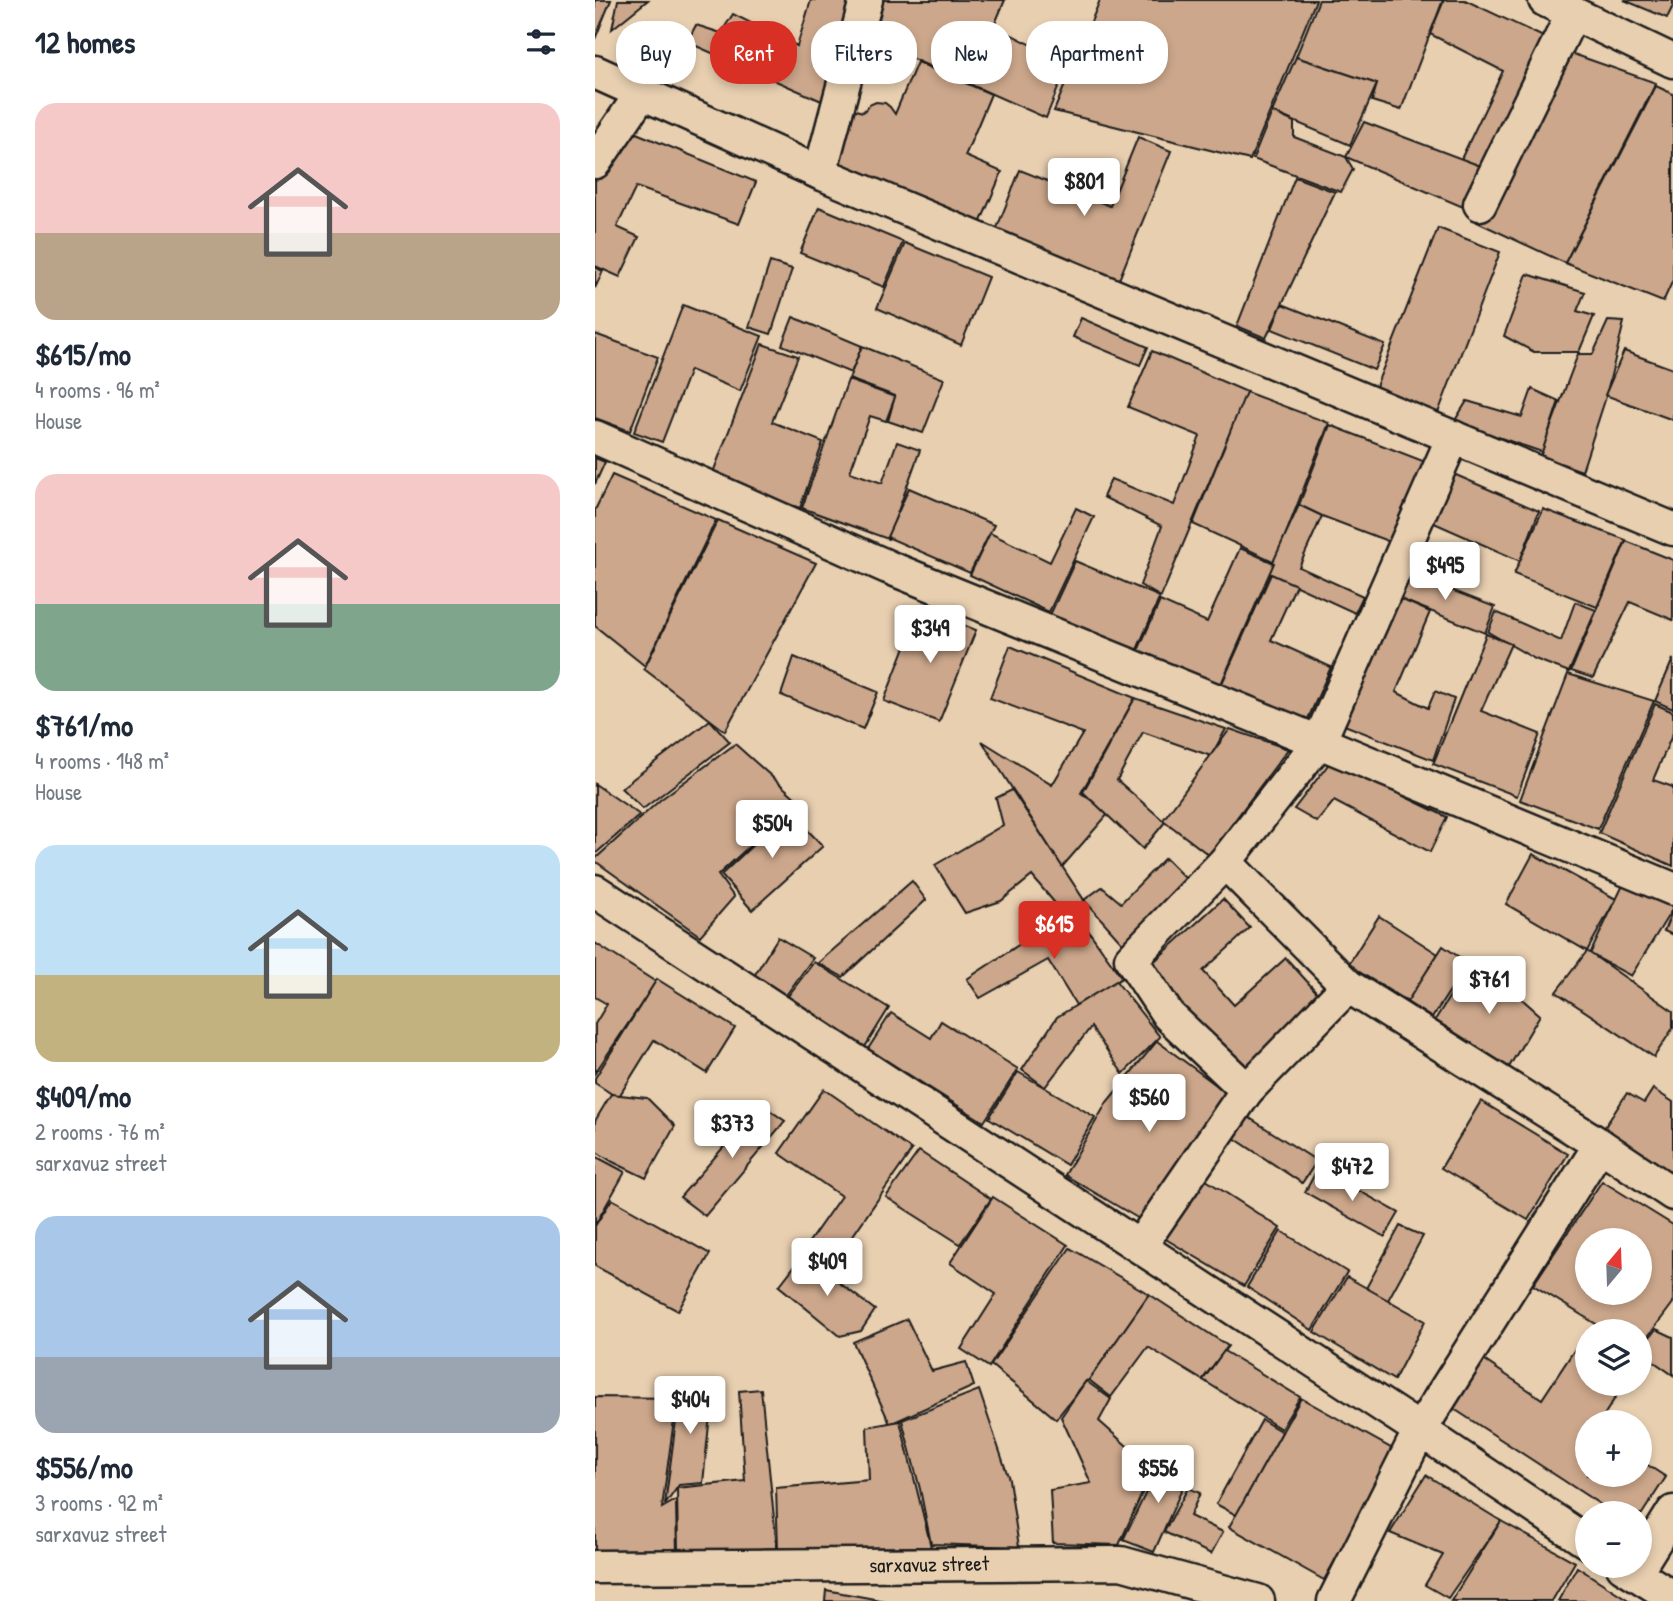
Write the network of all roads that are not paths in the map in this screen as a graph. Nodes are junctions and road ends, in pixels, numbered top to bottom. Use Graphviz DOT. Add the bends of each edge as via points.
graph roads {
  1 [pos="866,0"];
  2 [pos="1581,9"];
  3 [pos="1673,61"];
  4 [pos="595,72"];
  5 [pos="642,93"];
  6 [pos="595,162"];
  7 [pos="820,173"];
  8 [pos="1480,204"];
  9 [pos="1453,437"];
  10 [pos="595,438"];
  11 [pos="1673,529"];
  12 [pos="1319,742"];
  13 [pos="1225,862"];
  14 [pos="1673,889"];
  15 [pos="595,891"];
  16 [pos="1348,986"];
  17 [pos="1247,1090"];
  18 [pos="1600,1145"];
  19 [pos="1673,1194"];
  20 [pos="1140,1246"];
  21 [pos="1420,1430"];
  22 [pos="1673,1512"];
  23 [pos="1575,1534"];
  24 [pos="1652,1542"];
  25 [pos="595,1567"];
  26 [pos="1647,1578"];
  27 [pos="1673,1597"];
  28 [pos="1258,1601"];
  29 [pos="1333,1601"];
  1 -- 7 [label="street"];
  2 -- 3 [label="street"];
  2 -- 8 [label="street"];
  4 -- 5 [label="street"];
  5 -- 6 [label="street"];
  5 -- 7 [label="street"];
  7 -- 9 [label="street"];
  9 -- 11 [label="street"];
  9 -- 12 [label="street"];
  10 -- 12 [label="street" via="888,567"];
  12 -- 13 [label="street"];
  12 -- 14 [label="street"];
  13 -- 16 [label="street"];
  13 -- 17 [label="street" via="1131,959 1168,1016"];
  15 -- 20 [label="street"];
  16 -- 17 [label="street"];
  16 -- 18 [label="street"];
  17 -- 20 [label="street"];
  18 -- 19 [label="street"];
  18 -- 21 [label="street"];
  20 -- 21 [label="street"];
  21 -- 23 [label="street"];
  21 -- 29 [label="street"];
  22 -- 24 [label="street"];
  25 -- 28 [label="street, sarxavuz street" via="1121,1563"];
  26 -- 27 [label="street"];
}
